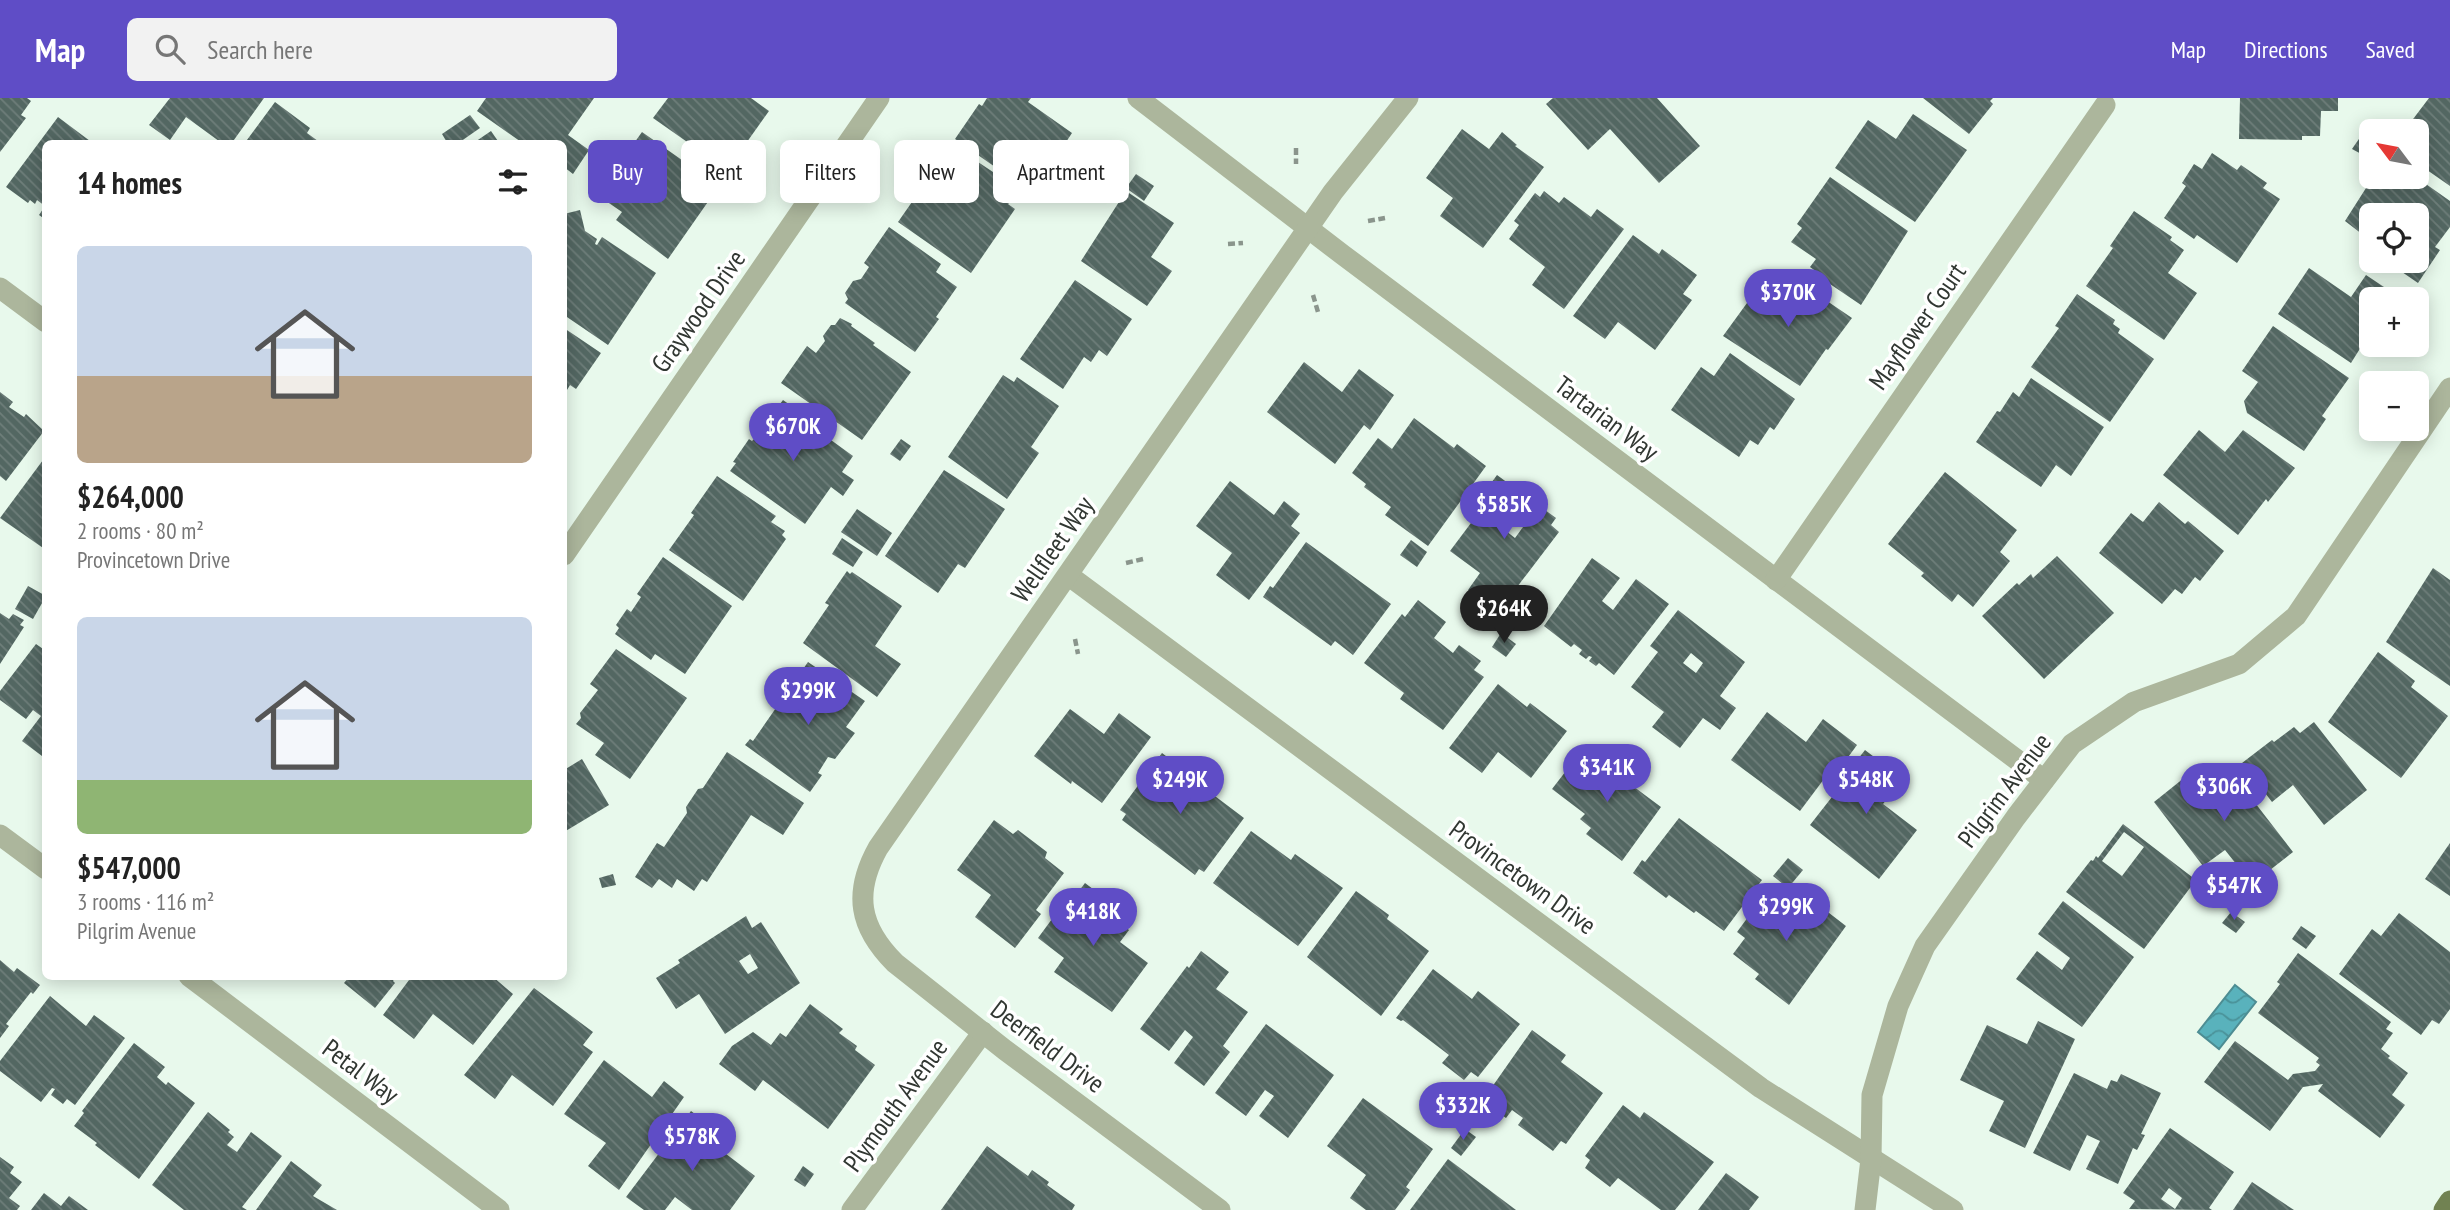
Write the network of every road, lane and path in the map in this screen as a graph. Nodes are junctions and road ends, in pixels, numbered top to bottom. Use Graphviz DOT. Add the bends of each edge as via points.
graph roads {
  1 [pos="879,98"];
  2 [pos="1138,98"];
  3 [pos="1408,98"];
  4 [pos="2105,105"];
  5 [pos="1296,148"];
  6 [pos="1296,164"];
  7 [pos="1385,218"];
  8 [pos="1368,221"];
  9 [pos="1308,229"];
  10 [pos="1243,243"];
  11 [pos="1228,244"];
  12 [pos="0,288"];
  13 [pos="1313,295"];
  14 [pos="1318,312"];
  15 [pos="42,319"];
  16 [pos="2450,388"];
  17 [pos="567,551"];
  18 [pos="1143,559"];
  19 [pos="1126,564"];
  20 [pos="1068,575"];
  21 [pos="1776,580"];
  22 [pos="1075,639"];
  23 [pos="1078,654"];
  24 [pos="2044,780"];
  25 [pos="0,835"];
  26 [pos="42,866"];
  27 [pos="863,909"];
  28 [pos="194,980"];
  29 [pos="983,1032"];
  30 [pos="1871,1159"];
  31 [pos="2450,1201"];
  32 [pos="499,1210"];
  33 [pos="852,1210"];
  34 [pos="1220,1210"];
  35 [pos="1866,1210"];
  36 [pos="1954,1210"];
  37 [pos="2444,1210"];
  1 -- 17 [label="street, Graywood Drive"];
  2 -- 9 [label="street, Tartarian Way"];
  3 -- 9 [label="street, Wellfleet Way"];
  4 -- 21 [label="street, Mayflower Court"];
  5 -- 6 [label="path"];
  7 -- 8 [label="path"];
  9 -- 20 [label="street, Wellfleet Way"];
  9 -- 21 [label="street, Tartarian Way"];
  10 -- 11 [label="path"];
  12 -- 15 [label="street"];
  13 -- 14 [label="path"];
  16 -- 24 [label="street, Pilgrim Avenue" via="2296,616 2239,664 2134,702 2072,744"];
  18 -- 19 [label="path"];
  20 -- 27 [label="street, Wellfleet Way" via="878,848 868,867"];
  20 -- 30 [label="street, Provincetown Drive" via="1761,1088"];
  21 -- 24 [label="street, Tartarian Way"];
  22 -- 23 [label="path"];
  24 -- 30 [label="street, Pilgrim Avenue" via="1925,946 1898,1006 1872,1095"];
  25 -- 26 [label="street"];
  27 -- 29 [label="street, Deerfield Drive" via="869,930 895,964"];
  28 -- 32 [label="street, Petal Way"];
  29 -- 33 [label="street, Plymouth Avenue"];
  29 -- 34 [label="street, Deerfield Drive"];
  30 -- 35 [label="street, Pilgrim Avenue"];
  30 -- 36 [label="street, Provincetown Drive"];
  31 -- 37 [label="main road"];
}
